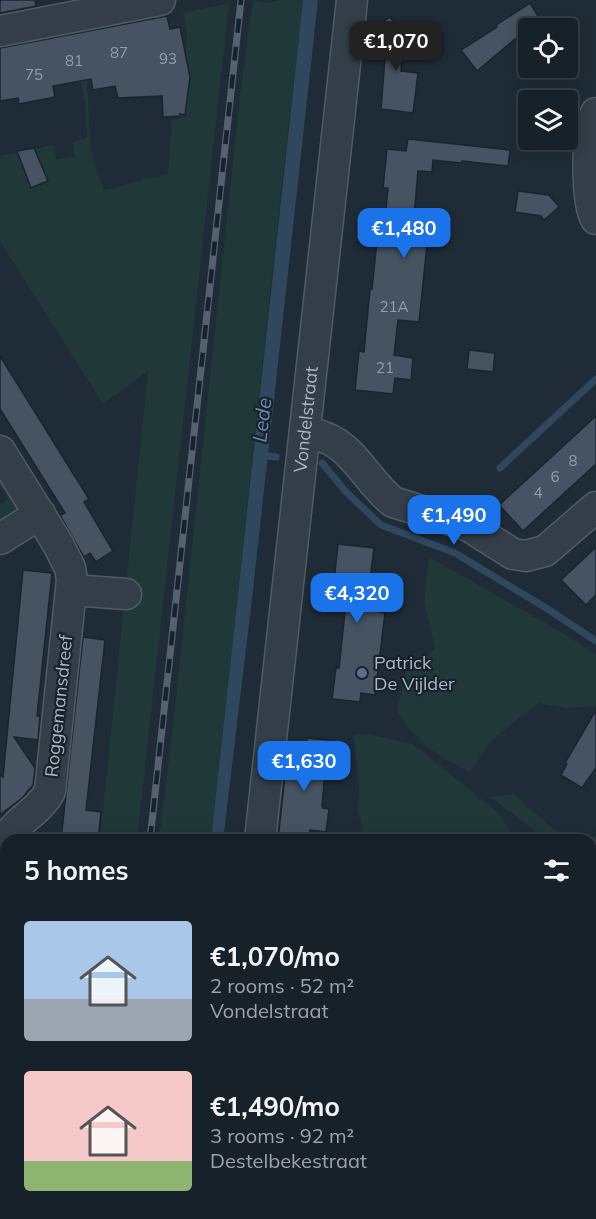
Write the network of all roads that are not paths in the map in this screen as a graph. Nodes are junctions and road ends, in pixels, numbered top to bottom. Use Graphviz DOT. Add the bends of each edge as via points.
graph roads {
  1 [pos="160,0"];
  2 [pos="352,0"];
  3 [pos="0,31"];
  4 [pos="596,113"];
  5 [pos="596,219"];
  6 [pos="305,431"];
  7 [pos="0,451"];
  8 [pos="596,507"];
  9 [pos="40,514"];
  10 [pos="0,539"];
  11 [pos="72,590"];
  12 [pos="126,594"];
  13 [pos="11,834"];
  14 [pos="261,834"];
  1 -- 3 [label="street"];
  2 -- 6 [label="street, Vondelstraat"];
  4 -- 5 [label="street" via="589,132 590,202"];
  6 -- 8 [label="street" via="337,444 393,502 467,525 519,556 533,556 545,550"];
  6 -- 14 [label="street, Vondelstraat"];
  7 -- 9 [label="street, Roggemansdreef"];
  9 -- 10 [label="street"];
  9 -- 11 [label="street, Roggemansdreef" via="70,568"];
  11 -- 12 [label="street"];
  11 -- 13 [label="street, Roggemansdreef" via="50,791 37,810"];
}
